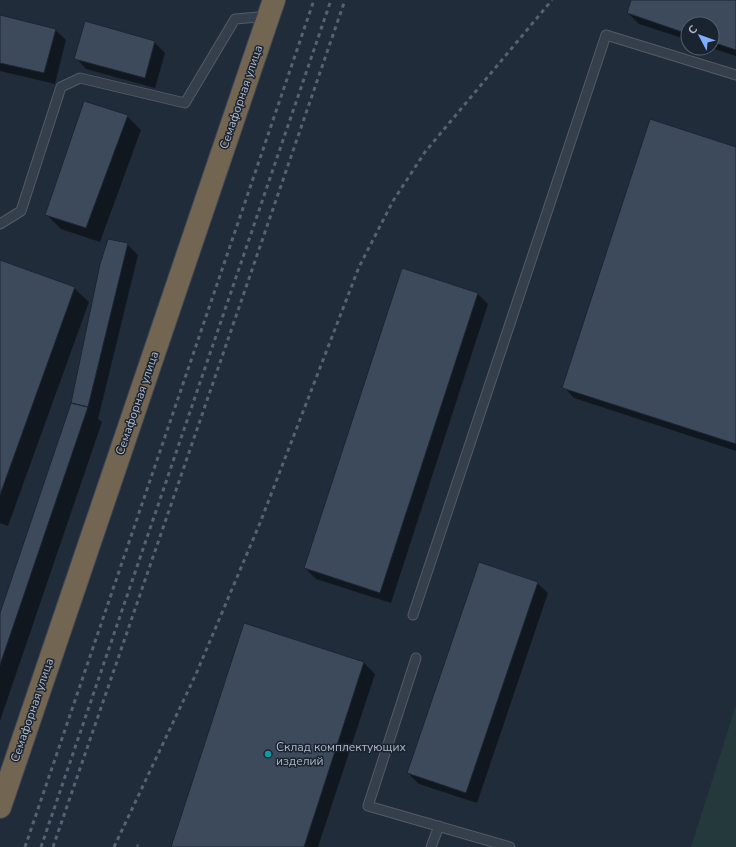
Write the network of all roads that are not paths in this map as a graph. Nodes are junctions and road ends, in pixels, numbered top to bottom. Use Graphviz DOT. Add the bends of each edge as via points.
graph roads {
  1 [pos="271,8"];
  2 [pos="736,76"];
  3 [pos="0,224"];
  4 [pos="413,615"];
  5 [pos="416,658"];
  6 [pos="0,807"];
  7 [pos="439,826"];
  8 [pos="431,847"];
  9 [pos="510,847"];
  1 -- 3 [label="lane" via="235,19 185,103 80,78 61,87 21,211"];
  1 -- 6 [label="highway, Семафорная улица"];
  2 -- 4 [label="lane" via="606,35"];
  5 -- 7 [label="lane" via="368,806"];
  7 -- 8 [label="lane"];
  7 -- 9 [label="lane"];
}
